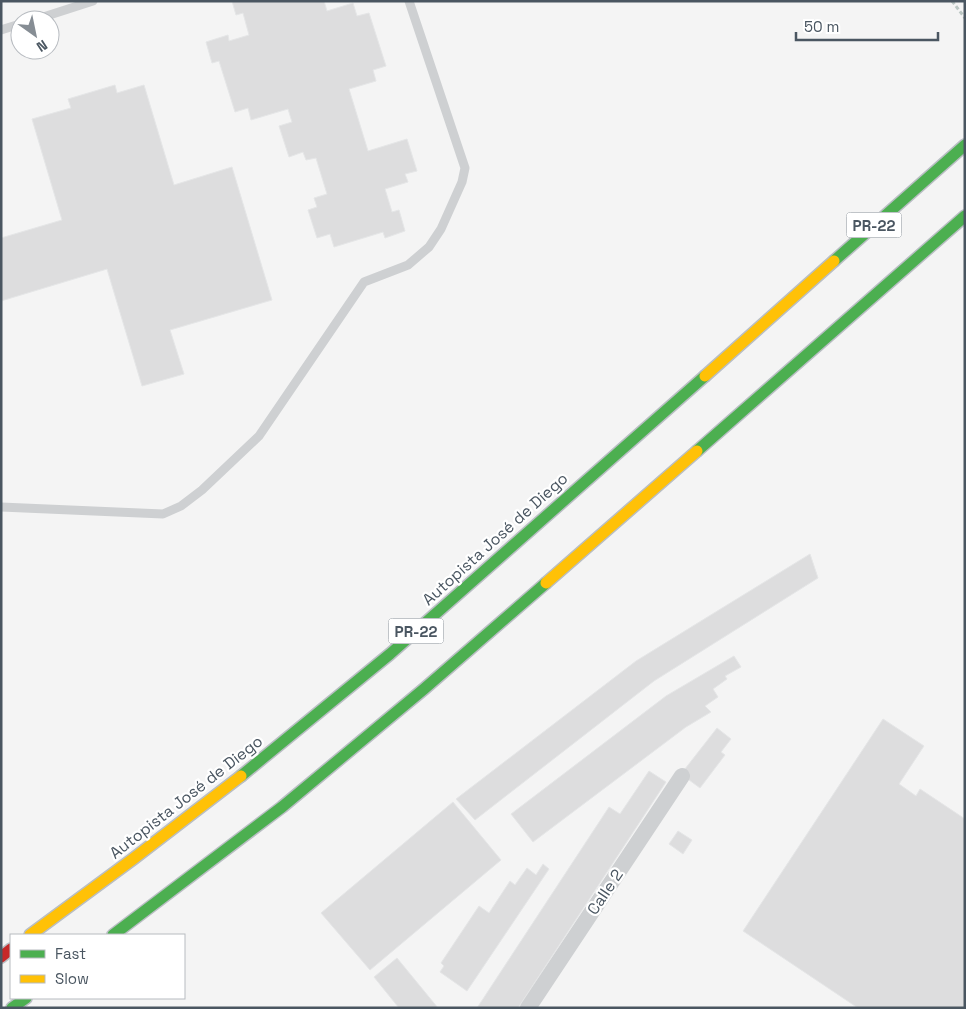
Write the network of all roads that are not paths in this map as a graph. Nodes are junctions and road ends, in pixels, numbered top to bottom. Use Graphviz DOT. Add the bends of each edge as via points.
graph roads {
  1 [pos="92,1"];
  2 [pos="409,1"];
  3 [pos="60,11"];
  4 [pos="965,145"];
  5 [pos="965,216"];
  6 [pos="1,508"];
  7 [pos="682,776"];
  8 [pos="31,934"];
  9 [pos="114,934"];
  10 [pos="25,999"];
  11 [pos="12,1008"];
  12 [pos="528,1008"];
  1 -- 3 [label="lane"];
  2 -- 6 [label="lane" via="465,168 441,229 429,247 408,265 364,282 259,436 181,506 163,514"];
  4 -- 8 [label="highway, Autopista José de Diego / PR-22" via="390,654 256,764"];
  5 -- 9 [label="highway, PR-22" via="424,689 282,807"];
  7 -- 12 [label="street, Calle 2"];
  10 -- 11 [label="highway"];
}
